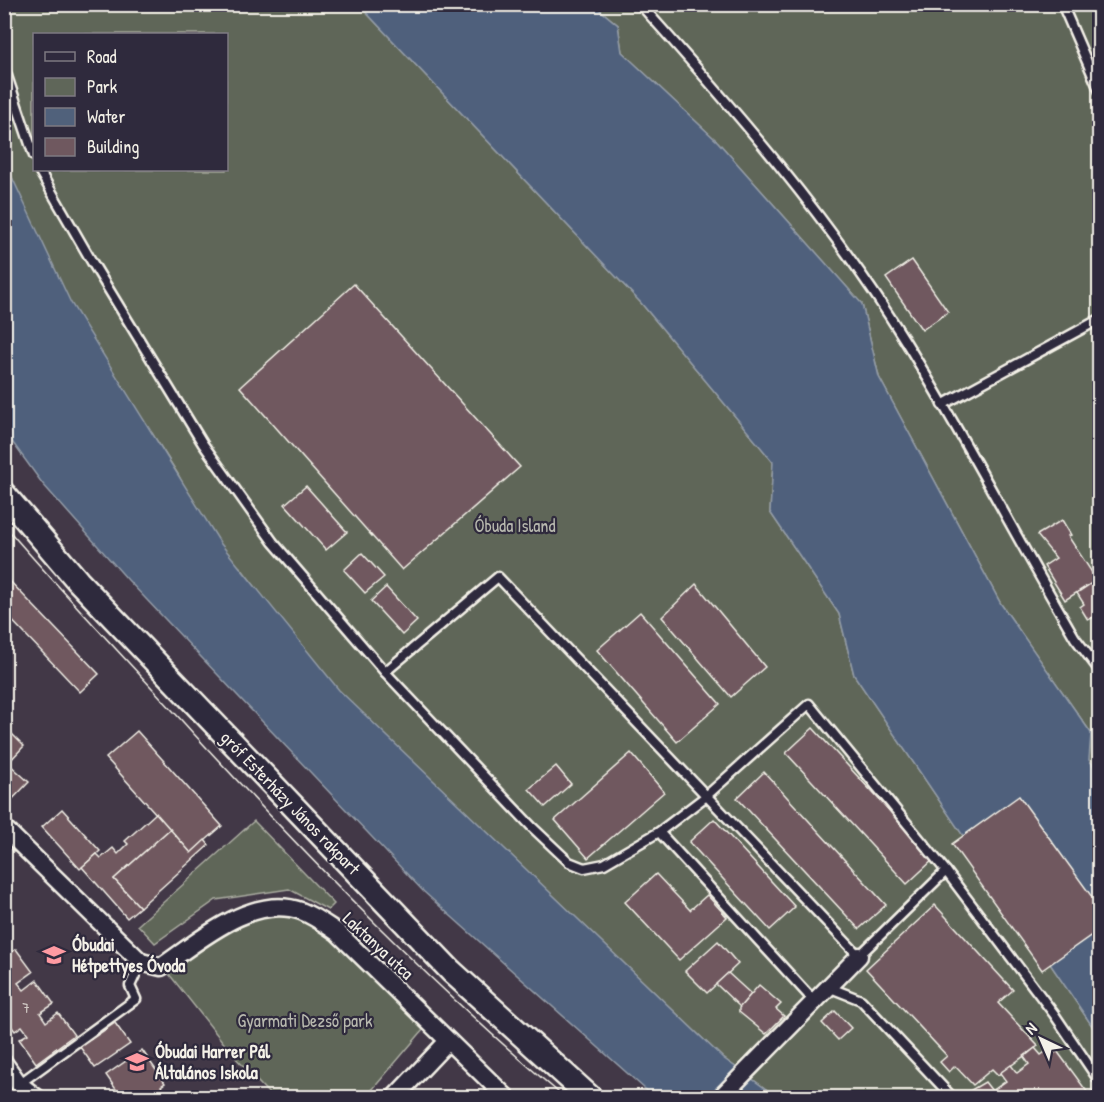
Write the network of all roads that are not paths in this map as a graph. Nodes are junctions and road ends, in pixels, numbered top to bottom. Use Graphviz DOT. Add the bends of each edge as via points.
graph roads {
  1 [pos="640,4"];
  2 [pos="1062,4"];
  3 [pos="4,67"];
  4 [pos="1100,92"];
  5 [pos="33,153"];
  6 [pos="40,171"];
  7 [pos="1100,319"];
  8 [pos="942,405"];
  9 [pos="4,494"];
  10 [pos="1100,671"];
  11 [pos="385,672"];
  12 [pos="705,797"];
  13 [pos="4,828"];
  14 [pos="659,832"];
  15 [pos="946,871"];
  16 [pos="859,956"];
  17 [pos="141,962"];
  18 [pos="828,987"];
  19 [pos="814,1001"];
  20 [pos="448,1041"];
  21 [pos="4,1063"];
  22 [pos="1100,1082"];
  23 [pos="19,1084"];
  24 [pos="1100,1092"];
  25 [pos="37,1098"];
  26 [pos="394,1098"];
  27 [pos="507,1098"];
  28 [pos="591,1098"];
  29 [pos="720,1098"];
  30 [pos="953,1098"];
  31 [pos="1092,1098"];
  1 -- 8 [label="lane" via="813,206 904,339"];
  2 -- 4 [label="lane"];
  3 -- 5 [label="lane"];
  6 -- 11 [label="lane" via="203,444 273,542"];
  7 -- 8 [label="lane"];
  8 -- 10 [label="lane" via="1069,629"];
  9 -- 28 [label="main road, gróf Esterházy János rakpart" via="86,590 451,971"];
  11 -- 12 [label="lane" via="498,578"];
  11 -- 14 [label="lane" via="569,862 584,868 604,864"];
  12 -- 14 [label="lane"];
  12 -- 15 [label="lane" via="809,704"];
  12 -- 16 [label="lane"];
  13 -- 17 [label="street"];
  14 -- 19 [label="lane"];
  15 -- 16 [label="lane"];
  15 -- 22 [label="lane"];
  16 -- 18 [label="street"];
  17 -- 20 [label="street, Laktanya utca" via="161,967 229,920 259,910 299,910 337,932"];
  17 -- 23 [label="lane" via="130,986 136,999"];
  18 -- 19 [label="street"];
  18 -- 30 [label="lane" via="861,1000"];
  19 -- 29 [label="street"];
  20 -- 26 [label="street"];
  20 -- 27 [label="street, Laktanya utca"];
  21 -- 23 [label="street"];
  23 -- 25 [label="street"];
  24 -- 31 [label="lane"];
}
